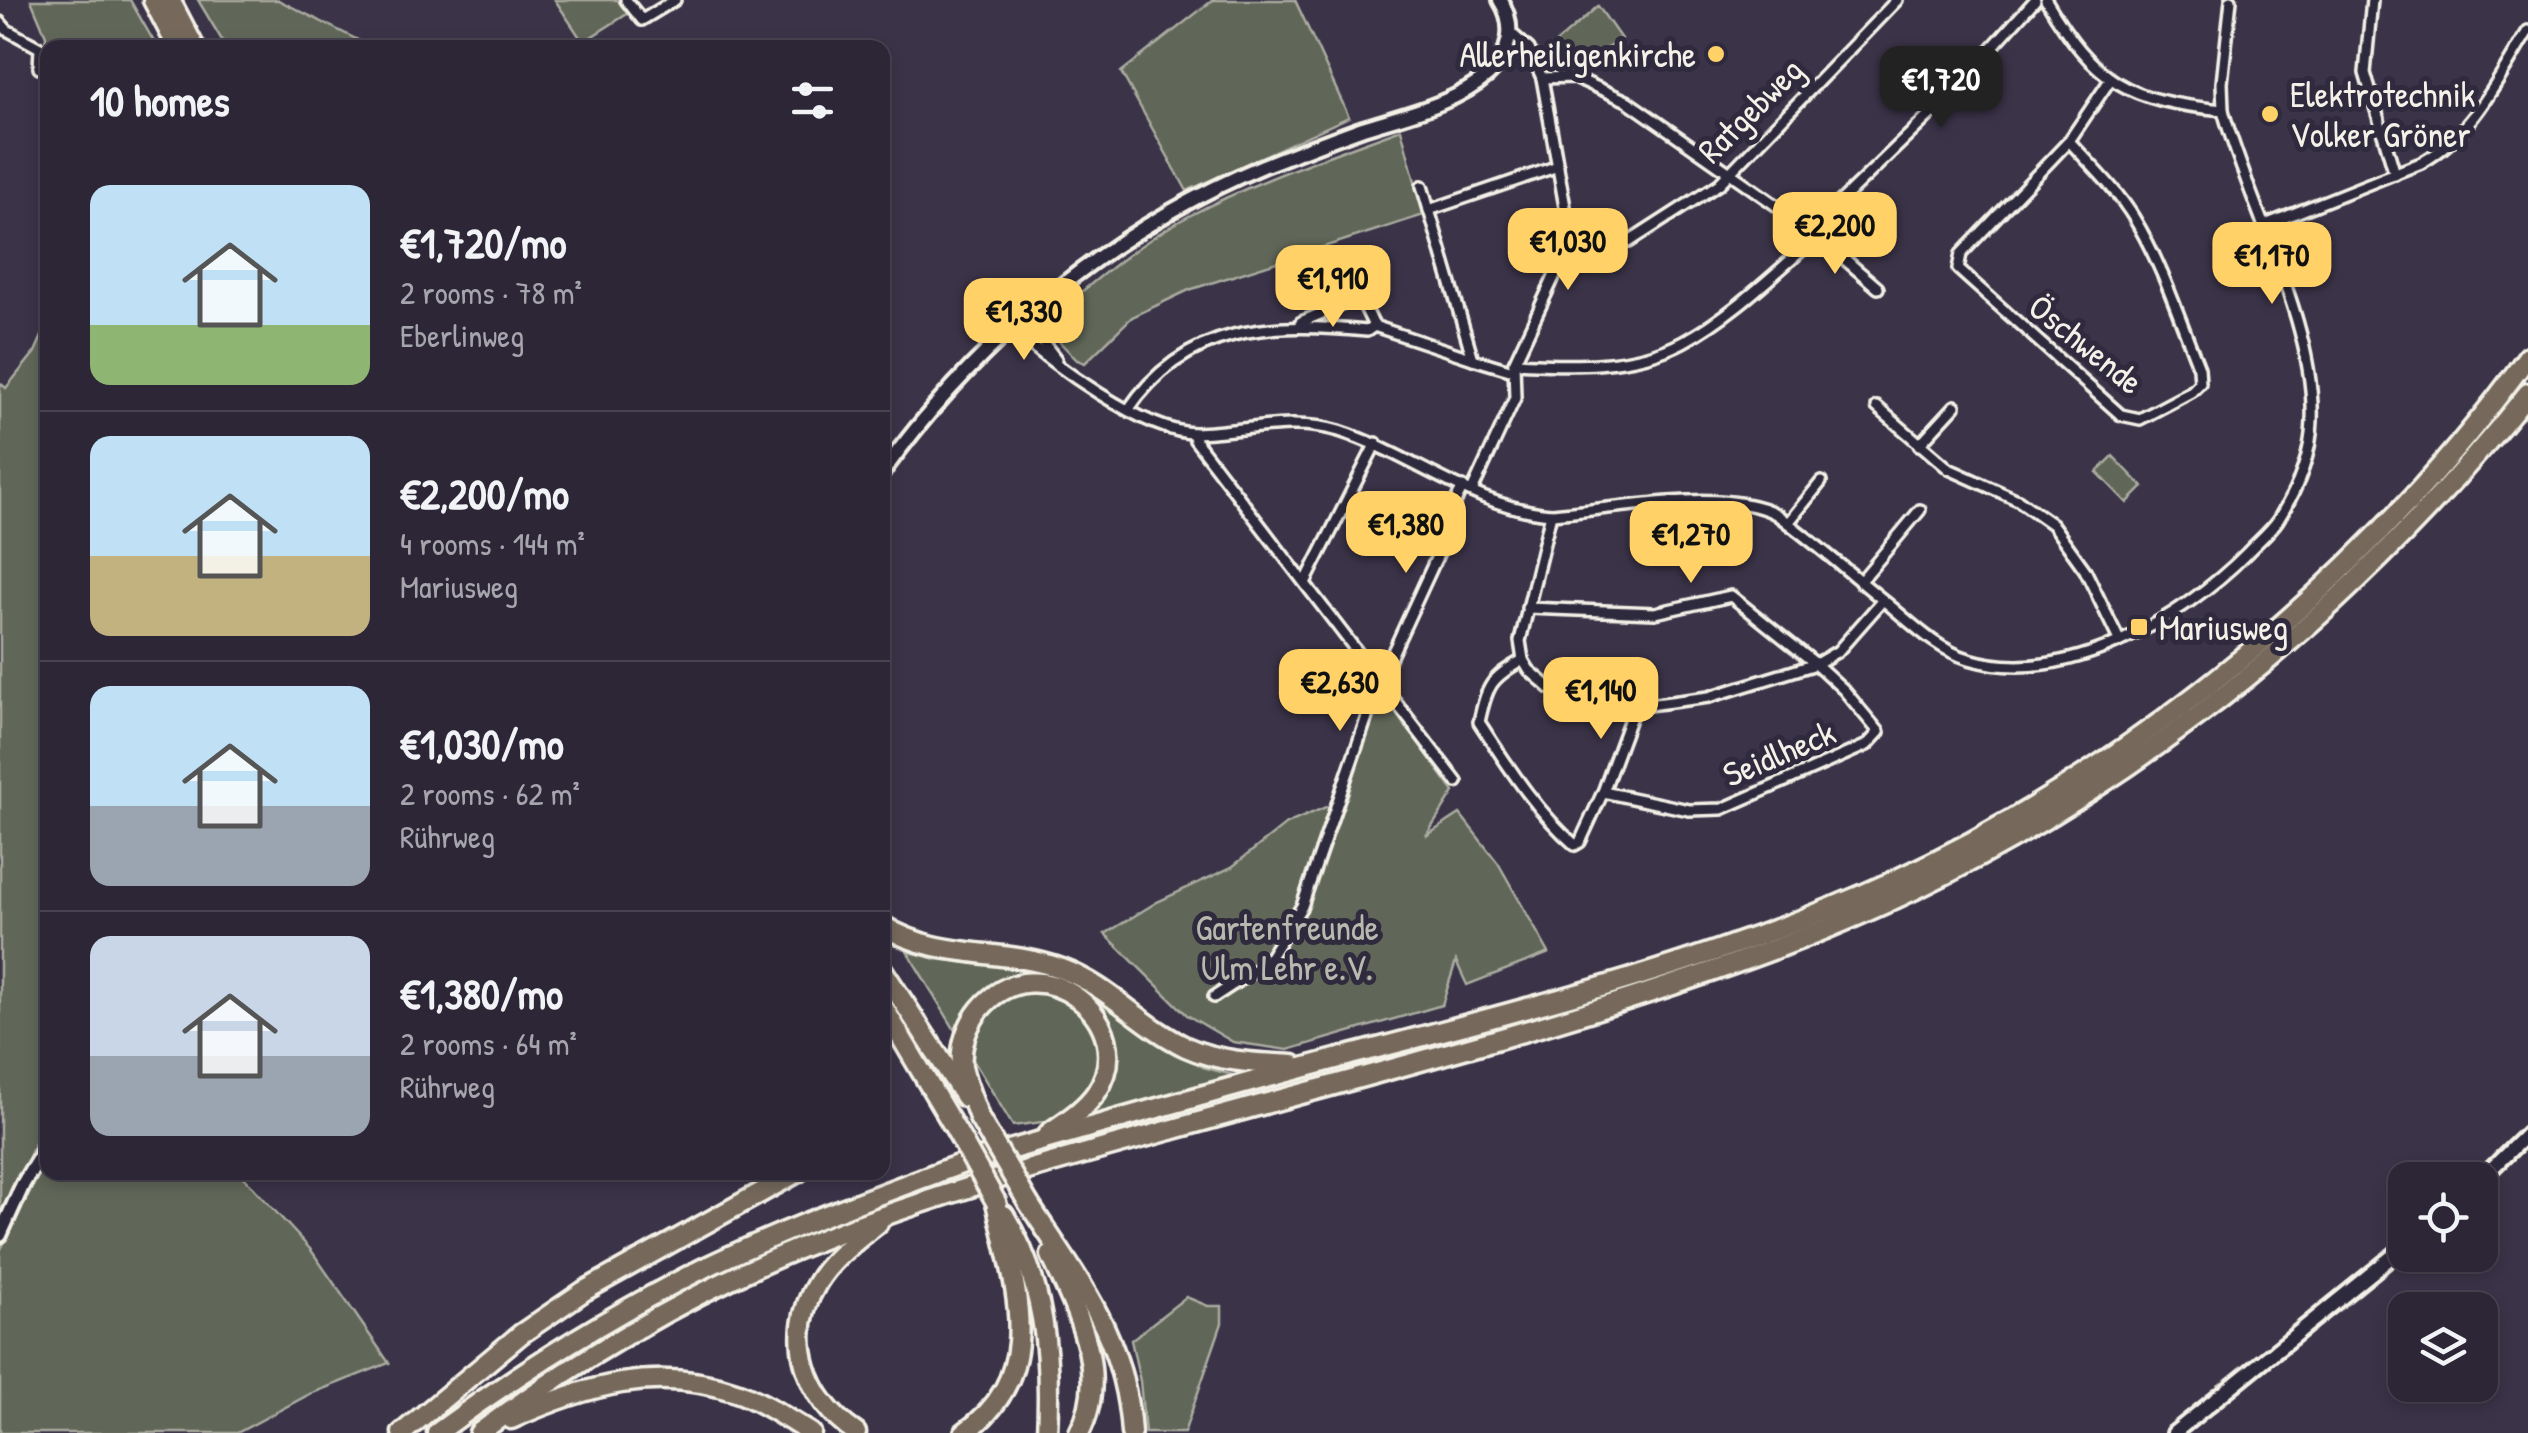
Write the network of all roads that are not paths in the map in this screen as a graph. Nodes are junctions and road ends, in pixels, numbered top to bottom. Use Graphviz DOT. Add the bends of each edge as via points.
graph roads {
  1 [pos="153,0"];
  2 [pos="170,0"];
  3 [pos="626,0"];
  4 [pos="675,0"];
  5 [pos="1500,0"];
  6 [pos="1897,0"];
  7 [pos="2035,0"];
  8 [pos="2046,0"];
  9 [pos="2230,0"];
  10 [pos="2372,0"];
  11 [pos="0,22"];
  12 [pos="2528,32"];
  13 [pos="1511,33"];
  14 [pos="174,40"];
  15 [pos="191,40"];
  16 [pos="39,68"];
  17 [pos="1542,78"];
  18 [pos="2110,80"];
  19 [pos="2223,110"];
  20 [pos="2069,141"];
  21 [pos="1558,166"];
  22 [pos="1730,171"];
  23 [pos="2395,174"];
  24 [pos="1422,186"];
  25 [pos="1429,210"];
  26 [pos="2263,226"];
  27 [pos="1816,232"];
  28 [pos="1629,242"];
  29 [pos="1347,266"];
  30 [pos="1878,288"];
  31 [pos="1360,297"];
  32 [pos="1024,318"];
  33 [pos="1294,326"];
  34 [pos="1374,326"];
  35 [pos="1012,329"];
  36 [pos="2528,356"];
  37 [pos="1473,359"];
  38 [pos="1061,366"];
  39 [pos="1514,367"];
  40 [pos="2528,393"];
  41 [pos="1955,406"];
  42 [pos="1877,407"];
  43 [pos="1128,410"];
  44 [pos="1192,433"];
  45 [pos="1376,443"];
  46 [pos="1920,445"];
  47 [pos="890,462"];
  48 [pos="1821,482"];
  49 [pos="1467,489"];
  50 [pos="1920,510"];
  51 [pos="1550,514"];
  52 [pos="1788,523"];
  53 [pos="1860,582"];
  54 [pos="1305,583"];
  55 [pos="1883,600"];
  56 [pos="1528,608"];
  57 [pos="2120,640"];
  58 [pos="1523,660"];
  59 [pos="1816,664"];
  60 [pos="1378,682"];
  61 [pos="1635,705"];
  62 [pos="1457,782"];
  63 [pos="1603,792"];
  64 [pos="890,930"];
  65 [pos="890,981"];
  66 [pos="1214,998"];
  67 [pos="890,1018"];
  68 [pos="1308,1066"];
  69 [pos="979,1118"];
  70 [pos="2528,1133"];
  71 [pos="1037,1142"];
  72 [pos="40,1157"];
  73 [pos="2498,1162"];
  74 [pos="784,1180"];
  75 [pos="1029,1204"];
  76 [pos="888,1214"];
  77 [pos="0,1235"];
  78 [pos="1011,1240"];
  79 [pos="2388,1260"];
  80 [pos="1048,1427"];
  81 [pos="402,1433"];
  82 [pos="437,1433"];
  83 [pos="480,1433"];
  84 [pos="811,1433"];
  85 [pos="856,1433"];
  86 [pos="964,1433"];
  87 [pos="1079,1433"];
  88 [pos="1131,1433"];
  89 [pos="2174,1433"];
  1 -- 14 [label="highway"];
  2 -- 15 [label="highway"];
  3 -- 4 [label="street" via="642,20"];
  5 -- 13 [label="street"];
  6 -- 22 [label="street, Ratgebweg"];
  7 -- 27 [label="street"];
  8 -- 18 [label="street" via="2074,46"];
  9 -- 19 [label="street"];
  10 -- 23 [label="street" via="2365,72"];
  11 -- 16 [label="street" via="40,48"];
  12 -- 23 [label="street" via="2470,123 2441,152"];
  13 -- 17 [label="street" via="1529,49"];
  13 -- 32 [label="street" via="1497,64 1476,84 1177,207 1096,259"];
  17 -- 21 [label="street"];
  17 -- 22 [label="street" via="1591,82"];
  18 -- 19 [label="street" via="2166,103"];
  18 -- 20 [label="street, Öschwende"];
  19 -- 26 [label="street"];
  20 -- 20 [label="street, Öschwende" via="1962,254 1958,269 2121,415 2140,419 2191,392 2200,383 2199,368 2133,216"];
  21 -- 25 [label="street"];
  21 -- 39 [label="street" via="1566,218 1562,247"];
  22 -- 27 [label="street"];
  22 -- 28 [label="street, Ratgebweg"];
  23 -- 26 [label="street"];
  24 -- 25 [label="street"];
  25 -- 37 [label="street"];
  26 -- 57 [label="street" via="2310,381 2305,467 2276,523 2236,564 2165,619"];
  27 -- 30 [label="street"];
  27 -- 39 [label="street" via="1740,304 1681,343 1615,362"];
  29 -- 31 [label="street"];
  31 -- 33 [label="street"];
  31 -- 34 [label="street"];
  32 -- 35 [label="street"];
  32 -- 38 [label="street"];
  33 -- 34 [label="street"];
  33 -- 43 [label="street" via="1248,331 1188,352 1154,377"];
  34 -- 37 [label="street"];
  35 -- 38 [label="street"];
  35 -- 47 [label="street" via="946,393"];
  36 -- 68 [label="highway" via="2446,458 2335,574 2204,688 2016,817 1888,883 1721,948"];
  37 -- 39 [label="street"];
  38 -- 43 [label="street"];
  39 -- 49 [label="street" via="1514,398"];
  40 -- 76 [label="highway" via="2413,526 2267,664 2131,766 1946,875 1794,942 1602,1007"];
  41 -- 46 [label="street"];
  42 -- 46 [label="street"];
  43 -- 44 [label="street"];
  44 -- 45 [label="street" via="1300,425"];
  44 -- 54 [label="street"];
  45 -- 49 [label="street"];
  45 -- 54 [label="street"];
  46 -- 57 [label="street" via="1949,469 2018,500 2052,524 2085,570"];
  48 -- 52 [label="street"];
  49 -- 51 [label="street" via="1508,507"];
  49 -- 60 [label="street" via="1437,538 1440,550"];
  50 -- 53 [label="street"];
  51 -- 52 [label="street" via="1738,502"];
  51 -- 56 [label="street"];
  52 -- 53 [label="street"];
  53 -- 55 [label="street"];
  54 -- 60 [label="street"];
  55 -- 57 [label="street" via="1944,648 1994,665 2042,664"];
  55 -- 59 [label="street" via="1838,651"];
  56 -- 58 [label="street"];
  56 -- 59 [label="street" via="1655,613 1731,596"];
  58 -- 61 [label="street" via="1536,679 1564,694"];
  58 -- 63 [label="street" via="1487,688 1479,722 1537,806 1575,845"];
  59 -- 61 [label="street" via="1709,698"];
  59 -- 63 [label="street, Seidlheck" via="1879,732 1866,745 1722,809 1689,810"];
  60 -- 62 [label="street"];
  60 -- 66 [label="street" via="1302,906 1266,964"];
  61 -- 63 [label="street"];
  64 -- 68 [label="highway" via="934,949 1060,968 1187,1047 1214,1056"];
  65 -- 69 [label="highway"];
  67 -- 78 [label="highway, bridge" via="958,1132"];
  68 -- 71 [label="highway"];
  69 -- 71 [label="highway" via="962,1068 970,1024 1007,988 1052,984 1095,1015 1108,1062 1086,1104"];
  69 -- 75 [label="highway, bridge"];
  70 -- 73 [label="street"];
  71 -- 82 [label="highway" via="877,1195 704,1268 596,1326"];
  72 -- 77 [label="street"];
  74 -- 81 [label="highway" via="584,1292 521,1334"];
  75 -- 87 [label="highway" via="1088,1344 1092,1396"];
  75 -- 88 [label="highway" via="1108,1329 1124,1374"];
  76 -- 83 [label="highway" via="778,1258 635,1330"];
  76 -- 85 [label="highway" via="830,1266 807,1304 802,1327 801,1350 814,1391"];
  78 -- 80 [label="highway" via="1029,1265 1046,1328"];
  78 -- 86 [label="highway" via="1017,1362 998,1403"];
  79 -- 89 [label="street"];
  83 -- 84 [label="highway" via="559,1397 638,1379 738,1393"];
}
